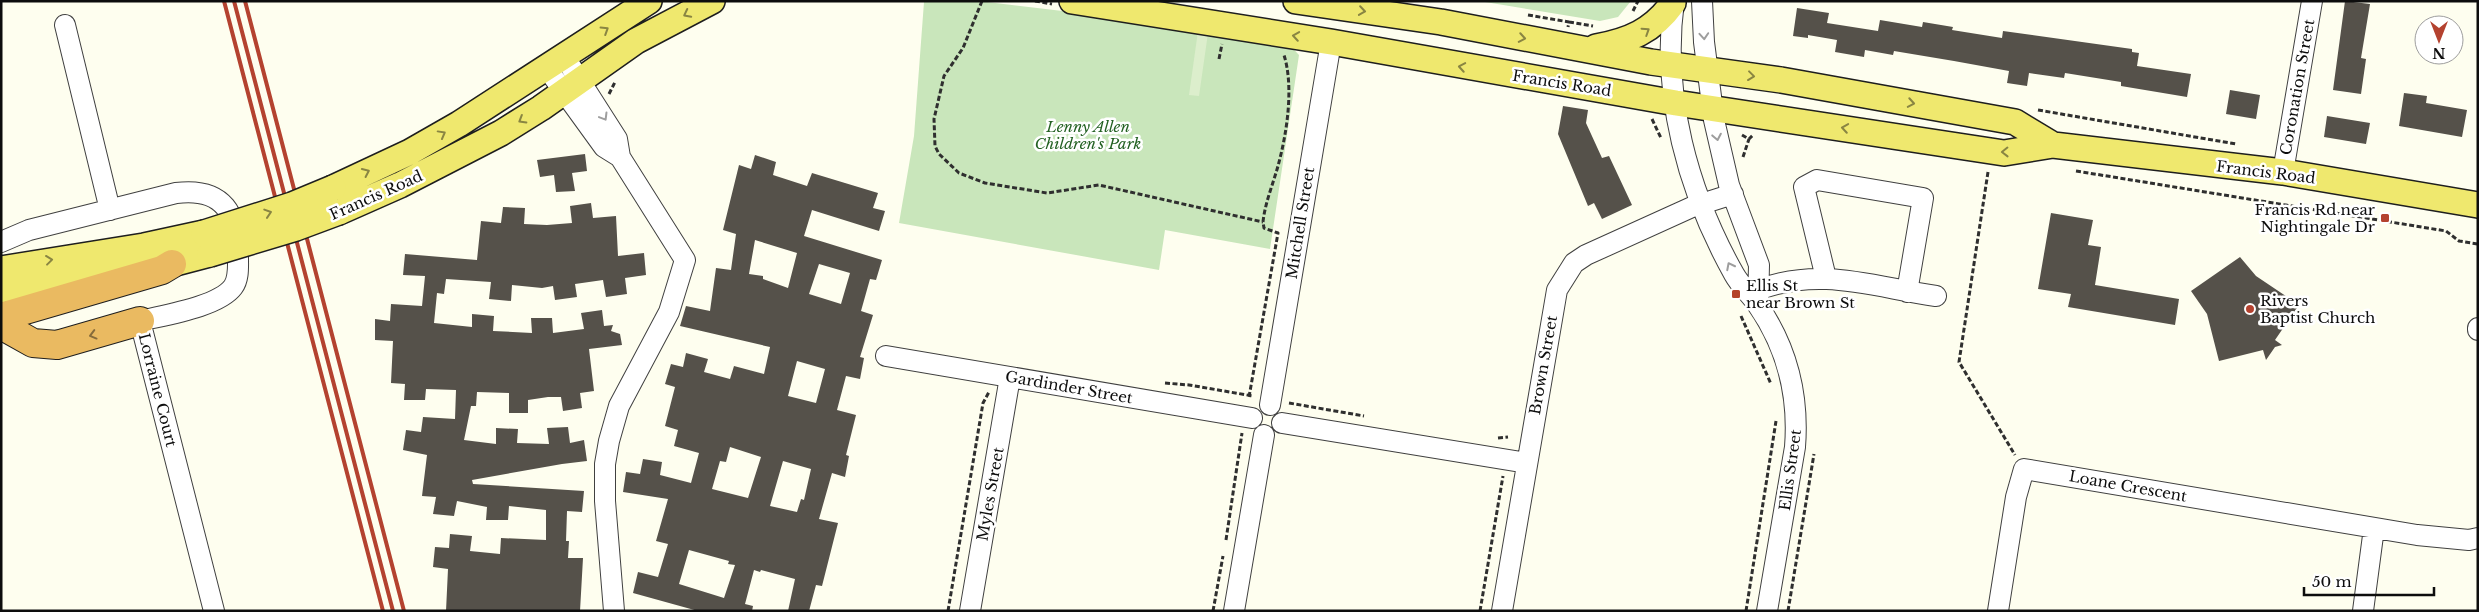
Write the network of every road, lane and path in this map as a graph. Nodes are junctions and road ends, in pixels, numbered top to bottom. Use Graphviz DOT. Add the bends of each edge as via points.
graph roads {
  1 [pos="649,1"];
  2 [pos="712,1"];
  3 [pos="982,1"];
  4 [pos="1072,1"];
  5 [pos="1296,1"];
  6 [pos="1702,1"];
  7 [pos="2312,1"];
  8 [pos="1674,2"];
  9 [pos="64,25"];
  10 [pos="1330,42"];
  11 [pos="1280,48"];
  12 [pos="1583,49"];
  13 [pos="555,61"];
  14 [pos="1671,65"];
  15 [pos="1709,71"];
  16 [pos="572,87"];
  17 [pos="1676,103"];
  18 [pos="2028,109"];
  19 [pos="1714,114"];
  20 [pos="1759,130"];
  21 [pos="2244,145"];
  22 [pos="2053,146"];
  23 [pos="1989,166"];
  24 [pos="2074,170"];
  25 [pos="2283,172"];
  26 [pos="1733,194"];
  27 [pos="1701,204"];
  28 [pos="2478,205"];
  29 [pos="110,210"];
  30 [pos="1263,222"];
  31 [pos="1,242"];
  32 [pos="207,243"];
  33 [pos="2478,244"];
  34 [pos="172,264"];
  35 [pos="1,269"];
  36 [pos="1826,278"];
  37 [pos="1,290"];
  38 [pos="1907,292"];
  39 [pos="1936,296"];
  40 [pos="1752,303"];
  41 [pos="1,316"];
  42 [pos="140,321"];
  43 [pos="1,324"];
  44 [pos="886,356"];
  45 [pos="1004,376"];
  46 [pos="1156,383"];
  47 [pos="1775,393"];
  48 [pos="1250,396"];
  49 [pos="1270,402"];
  50 [pos="1777,413"];
  51 [pos="1366,416"];
  52 [pos="1249,417"];
  53 [pos="1282,423"];
  54 [pos="1264,435"];
  55 [pos="1508,437"];
  56 [pos="1494,438"];
  57 [pos="1527,463"];
  58 [pos="2024,468"];
  59 [pos="2374,528"];
  60 [pos="2478,538"];
  61 [pos="214,611"];
  62 [pos="614,611"];
  63 [pos="948,611"];
  64 [pos="970,611"];
  65 [pos="1213,611"];
  66 [pos="1234,611"];
  67 [pos="1502,611"];
  68 [pos="1746,611"];
  69 [pos="1767,611"];
  70 [pos="1998,611"];
  71 [pos="2363,611"];
  13 -- 1 [label="main road, Francis Road, one-way"];
  2 -- 16 [label="main road, Francis Road, one-way" via="636,41"];
  3 -- 30 [label="path" via="963,48 944,76 934,119 935,146 959,173 985,183 1047,193 1099,185"];
  10 -- 4 [label="main road, Francis Road, one-way"];
  5 -- 12 [label="main road, Francis Road, one-way" via="1442,22"];
  6 -- 15 [label="street, Ellis Street, one-way"];
  7 -- 25 [label="street, Coronation Street"];
  12 -- 8 [label="main road, one-way" via="1620,43 1642,34 1660,20"];
  8 -- 14 [label="street, Ellis Street"];
  9 -- 29 [label="street"];
  17 -- 10 [label="main road, Francis Road, one-way"];
  10 -- 49 [label="street, Mitchell Street"];
  11 -- 30 [label="path" via="1288,69 1289,94 1279,163"];
  12 -- 14 [label="main road, Francis Road"];
  13 -- 16 [label="street"];
  32 -- 13 [label="main road, Francis Road, one-way, bridge" via="410,152"];
  14 -- 15 [label="main road, Francis Road"];
  14 -- 17 [label="street, Ellis Street"];
  15 -- 19 [label="street, Ellis Street"];
  15 -- 22 [label="main road, Francis Road, one-way" via="1782,80 2015,122"];
  16 -- 32 [label="main road, Francis Road, one-way, bridge" via="454,159 339,212 288,231"];
  16 -- 62 [label="street" via="617,139 620,157 685,260 669,312 622,399 609,441 605,501"];
  17 -- 19 [label="main road, Francis Road"];
  17 -- 27 [label="street, Ellis Street" via="1671,136"];
  18 -- 21 [label="path"];
  19 -- 20 [label="path" via="1749,139"];
  22 -- 19 [label="main road, Francis Road, one-way" via="2004,153"];
  19 -- 26 [label="street, Ellis Street, one-way" via="1721,156"];
  22 -- 25 [label="main road, Francis Road"];
  23 -- 58 [label="path" via="1959,362"];
  24 -- 33 [label="path" via="2446,231 2459,241"];
  25 -- 28 [label="main road, Francis Road"];
  26 -- 27 [label="street, Brown Street"];
  26 -- 40 [label="street, Ellis Street" via="1759,265"];
  40 -- 27 [label="street, Ellis Street, one-way"];
  27 -- 57 [label="street, Brown Street" via="1601,246 1574,263 1566,274 1557,290 1553,309"];
  29 -- 31 [label="street, Lorraine Court" via="29,230"];
  29 -- 42 [label="street, Lorraine Court" via="189,191 212,196 230,210 238,241 238,274 234,287 202,305"];
  30 -- 48 [label="path" via="1264,228 1278,233"];
  32 -- 34 [label="main road, Francis Road"];
  35 -- 32 [label="main road, Francis Road, one-way" via="144,246"];
  34 -- 37 [label="main road, Francis Road" via="160,263"];
  34 -- 41 [label="highway" via="162,270"];
  36 -- 38 [label="street"];
  36 -- 38 [label="street" via="1804,187 1817,180 1922,198"];
  36 -- 40 [label="street" via="1790,279"];
  38 -- 39 [label="street"];
  40 -- 47 [label="path"];
  40 -- 69 [label="street, Ellis Street" via="1788,368 1797,420"];
  42 -- 43 [label="highway, one-way" via="57,345 33,343"];
  42 -- 61 [label="street, Lorraine Court"];
  44 -- 45 [label="street, Gardinder Street"];
  45 -- 52 [label="street, Gardinder Street"];
  45 -- 63 [label="path" via="983,403"];
  45 -- 64 [label="street, Myles Street"];
  46 -- 48 [label="path" via="1190,384"];
  48 -- 49 [label="path"];
  48 -- 52 [label="path"];
  49 -- 51 [label="path"];
  49 -- 52 [label="street" via="1260,406"];
  49 -- 53 [label="street" via="1281,413"];
  50 -- 68 [label="path"];
  52 -- 54 [label="street" via="1253,427"];
  52 -- 65 [label="path"];
  53 -- 54 [label="street" via="1274,434"];
  53 -- 57 [label="street"];
  54 -- 66 [label="street"];
  55 -- 56 [label="path"];
  57 -- 67 [label="street, Brown Street"];
  58 -- 59 [label="street, Loane Crescent"];
  58 -- 70 [label="street" via="2016,496"];
  59 -- 60 [label="street, Loane Crescent" via="2444,538"];
  59 -- 71 [label="street"];
}
